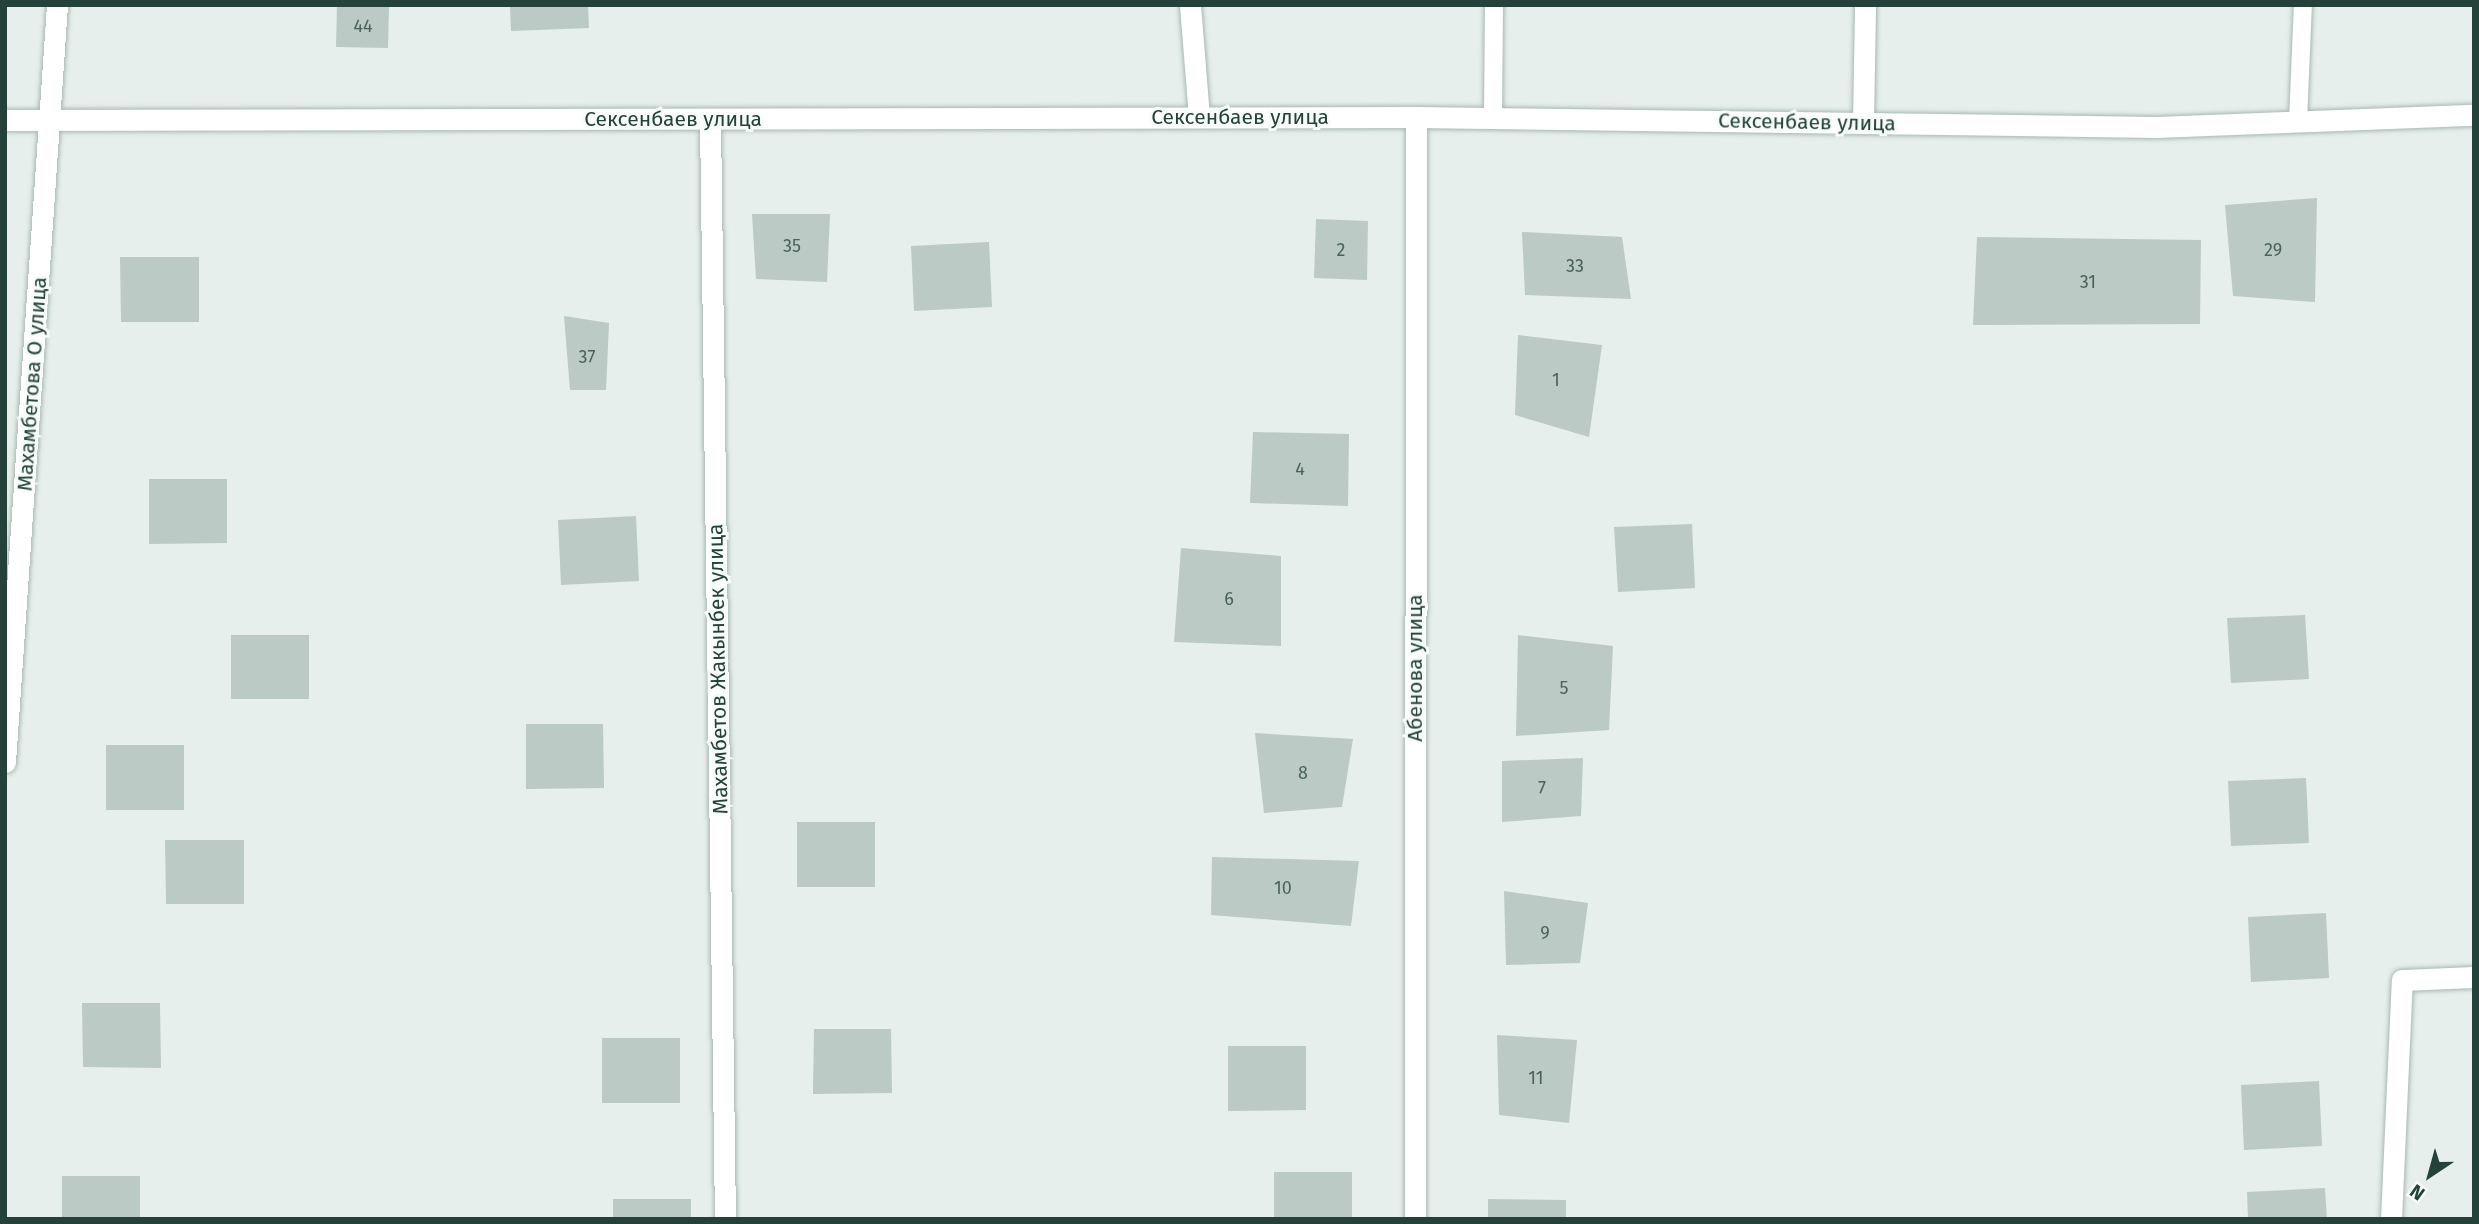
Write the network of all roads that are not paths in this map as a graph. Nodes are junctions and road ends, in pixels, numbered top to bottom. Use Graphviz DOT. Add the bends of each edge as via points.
graph roads {
  1 [pos="57,5"];
  2 [pos="1190,5"];
  3 [pos="1494,5"];
  4 [pos="1865,5"];
  5 [pos="2303,5"];
  6 [pos="2474,116"];
  7 [pos="1199,117"];
  8 [pos="1416,117"];
  9 [pos="1493,118"];
  10 [pos="710,119"];
  11 [pos="5,120"];
  12 [pos="50,120"];
  13 [pos="2298,122"];
  14 [pos="1863,123"];
  15 [pos="5,762"];
  16 [pos="2474,977"];
  17 [pos="725,1219"];
  18 [pos="1415,1219"];
  19 [pos="2391,1219"];
  1 -- 12 [label="street, Махамбетова О улица"];
  2 -- 7 [label="street"];
  3 -- 9 [label="lane"];
  4 -- 14 [label="street"];
  5 -- 13 [label="lane"];
  6 -- 13 [label="street, Сексенбаев улица"];
  7 -- 8 [label="street, Сексенбаев улица"];
  7 -- 10 [label="street, Сексенбаев улица"];
  8 -- 9 [label="street, Сексенбаев улица"];
  8 -- 18 [label="street, Абенова улица"];
  9 -- 14 [label="street, Сексенбаев улица"];
  10 -- 12 [label="street, Сексенбаев улица"];
  10 -- 17 [label="street, Махамбетов Жакынбек улица"];
  11 -- 12 [label="street, Сексенбаев улица"];
  12 -- 15 [label="street, Махамбетова О улица"];
  13 -- 14 [label="street, Сексенбаев улица" via="2156,127"];
  16 -- 19 [label="street" via="2402,980"];
}
